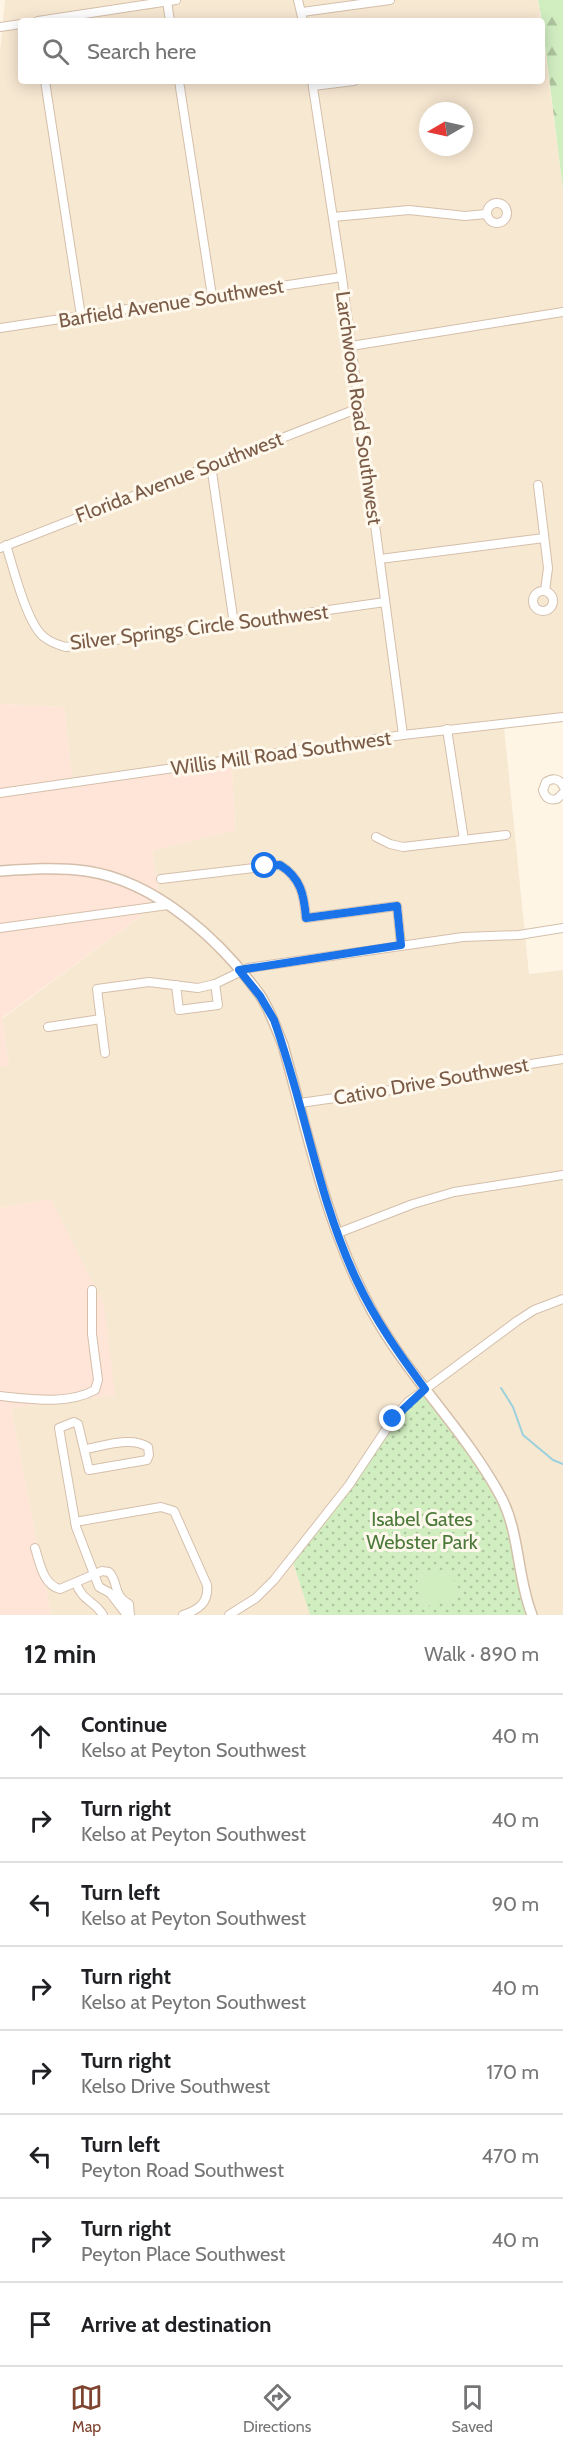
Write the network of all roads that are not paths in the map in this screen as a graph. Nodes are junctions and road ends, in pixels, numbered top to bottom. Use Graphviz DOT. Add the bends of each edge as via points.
graph roads {
  1 [pos="298,0"];
  2 [pos="390,0"];
  3 [pos="172,1"];
  4 [pos="302,12"];
  5 [pos="58,18"];
  6 [pos="170,18"];
  7 [pos="303,18"];
  8 [pos="18,24"];
  9 [pos="0,27"];
  10 [pos="45,84"];
  11 [pos="180,84"];
  12 [pos="313,84"];
  13 [pos="486,214"];
  14 [pos="333,218"];
  15 [pos="342,277"];
  16 [pos="212,296"];
  17 [pos="563,312"];
  18 [pos="81,316"];
  19 [pos="0,328"];
  20 [pos="351,346"];
  21 [pos="359,408"];
  22 [pos="211,465"];
  23 [pos="538,485"];
  24 [pos="544,538"];
  25 [pos="3,546"];
  26 [pos="380,559"];
  27 [pos="545,591"];
  28 [pos="385,602"];
  29 [pos="234,624"];
  30 [pos="563,717"];
  31 [pos="447,729"];
  32 [pos="403,735"];
  33 [pos="563,786"];
  34 [pos="0,793"];
  35 [pos="563,793"];
  36 [pos="506,835"];
  37 [pos="376,837"];
  38 [pos="466,839"];
  39 [pos="0,871"];
  40 [pos="161,879"];
  41 [pos="168,905"];
  42 [pos="0,928"];
  43 [pos="563,928"];
  44 [pos="401,945"];
  45 [pos="239,970"];
  46 [pos="215,984"];
  47 [pos="176,985"];
  48 [pos="101,1019"];
  49 [pos="48,1027"];
  50 [pos="105,1053"];
  51 [pos="563,1059"];
  52 [pos="300,1103"];
  53 [pos="563,1175"];
  54 [pos="338,1233"];
  55 [pos="92,1290"];
  56 [pos="563,1299"];
  57 [pos="425,1389"];
  58 [pos="0,1396"];
  59 [pos="85,1449"];
  60 [pos="75,1522"];
  61 [pos="35,1548"];
  62 [pos="96,1575"];
  63 [pos="76,1583"];
  64 [pos="113,1589"];
  65 [pos="94,1611"];
  66 [pos="239,1612"];
  67 [pos="103,1615"];
  68 [pos="129,1615"];
  69 [pos="183,1615"];
  70 [pos="229,1615"];
  71 [pos="532,1615"];
  1 -- 4 [label="street"];
  2 -- 4 [label="street"];
  3 -- 5 [label="street"];
  3 -- 6 [label="street"];
  4 -- 7 [label="street"];
  8 -- 9 [label="street"];
  10 -- 18 [label="street"];
  11 -- 16 [label="street"];
  12 -- 14 [label="street, Larchwood Road Southwest"];
  13 -- 14 [label="street" via="465,216 409,210"];
  14 -- 15 [label="street, Larchwood Road Southwest"];
  15 -- 16 [label="street, Barfield Avenue Southwest"];
  15 -- 20 [label="street, Larchwood Road Southwest"];
  16 -- 18 [label="street, Barfield Avenue Southwest"];
  17 -- 20 [label="street"];
  18 -- 19 [label="street, Barfield Avenue Southwest"];
  20 -- 21 [label="street, Larchwood Road Southwest"];
  21 -- 22 [label="street, Florida Avenue Southwest"];
  21 -- 26 [label="street, Larchwood Road Southwest"];
  22 -- 25 [label="street, Florida Avenue Southwest"];
  22 -- 29 [label="street"];
  23 -- 24 [label="street"];
  24 -- 26 [label="street"];
  24 -- 27 [label="street" via="548,568"];
  25 -- 29 [label="street, Silver Springs Circle Southwest" via="32,624 56,644 75,647"];
  26 -- 28 [label="street, Larchwood Road Southwest"];
  28 -- 29 [label="street, Silver Springs Circle Southwest"];
  28 -- 32 [label="street, Larchwood Road Southwest"];
  30 -- 31 [label="street, Willis Mill Road Southwest"];
  31 -- 32 [label="street, Willis Mill Road Southwest"];
  31 -- 38 [label="street"];
  32 -- 34 [label="street, Willis Mill Road Southwest"];
  33 -- 35 [label="street" via="552,779 543,790 551,800"];
  36 -- 38 [label="street"];
  37 -- 38 [label="street" via="403,847"];
  39 -- 41 [label="street" via="88,871 126,882"];
  40 -- 44 [label="street" via="280,865 296,878 304,895 306,918 397,906"];
  41 -- 42 [label="street"];
  41 -- 45 [label="street" via="208,936"];
  43 -- 44 [label="street"];
  44 -- 45 [label="street"];
  45 -- 46 [label="street"];
  45 -- 52 [label="street" via="274,1020"];
  46 -- 47 [label="street" via="198,988"];
  46 -- 47 [label="street" via="218,1005 179,1010"];
  47 -- 48 [label="street" via="137,983 97,989"];
  48 -- 49 [label="street"];
  48 -- 50 [label="street"];
  51 -- 52 [label="street, Cativo Drive Southwest"];
  52 -- 54 [label="street"];
  53 -- 54 [label="street" via="454,1192"];
  54 -- 57 [label="street" via="372,1312"];
  55 -- 58 [label="street" via="98,1380 95,1390 51,1400"];
  56 -- 57 [label="street" via="517,1321"];
  57 -- 66 [label="street" via="393,1419 349,1485 274,1580"];
  57 -- 71 [label="street" via="502,1499"];
  59 -- 59 [label="street" via="89,1470 147,1460 149,1455 148,1447 140,1442"];
  59 -- 60 [label="street" via="78,1424 59,1428"];
  60 -- 62 [label="street"];
  60 -- 69 [label="street" via="161,1508 174,1510 208,1593 203,1604"];
  61 -- 63 [label="street" via="47,1581 54,1588 60,1590"];
  62 -- 63 [label="street"];
  62 -- 64 [label="street" via="99,1587"];
  62 -- 64 [label="street" via="109,1572 114,1579"];
  63 -- 65 [label="street" via="80,1595"];
  64 -- 68 [label="street" via="119,1586"];
  65 -- 67 [label="street"];
  66 -- 70 [label="street"];
}
